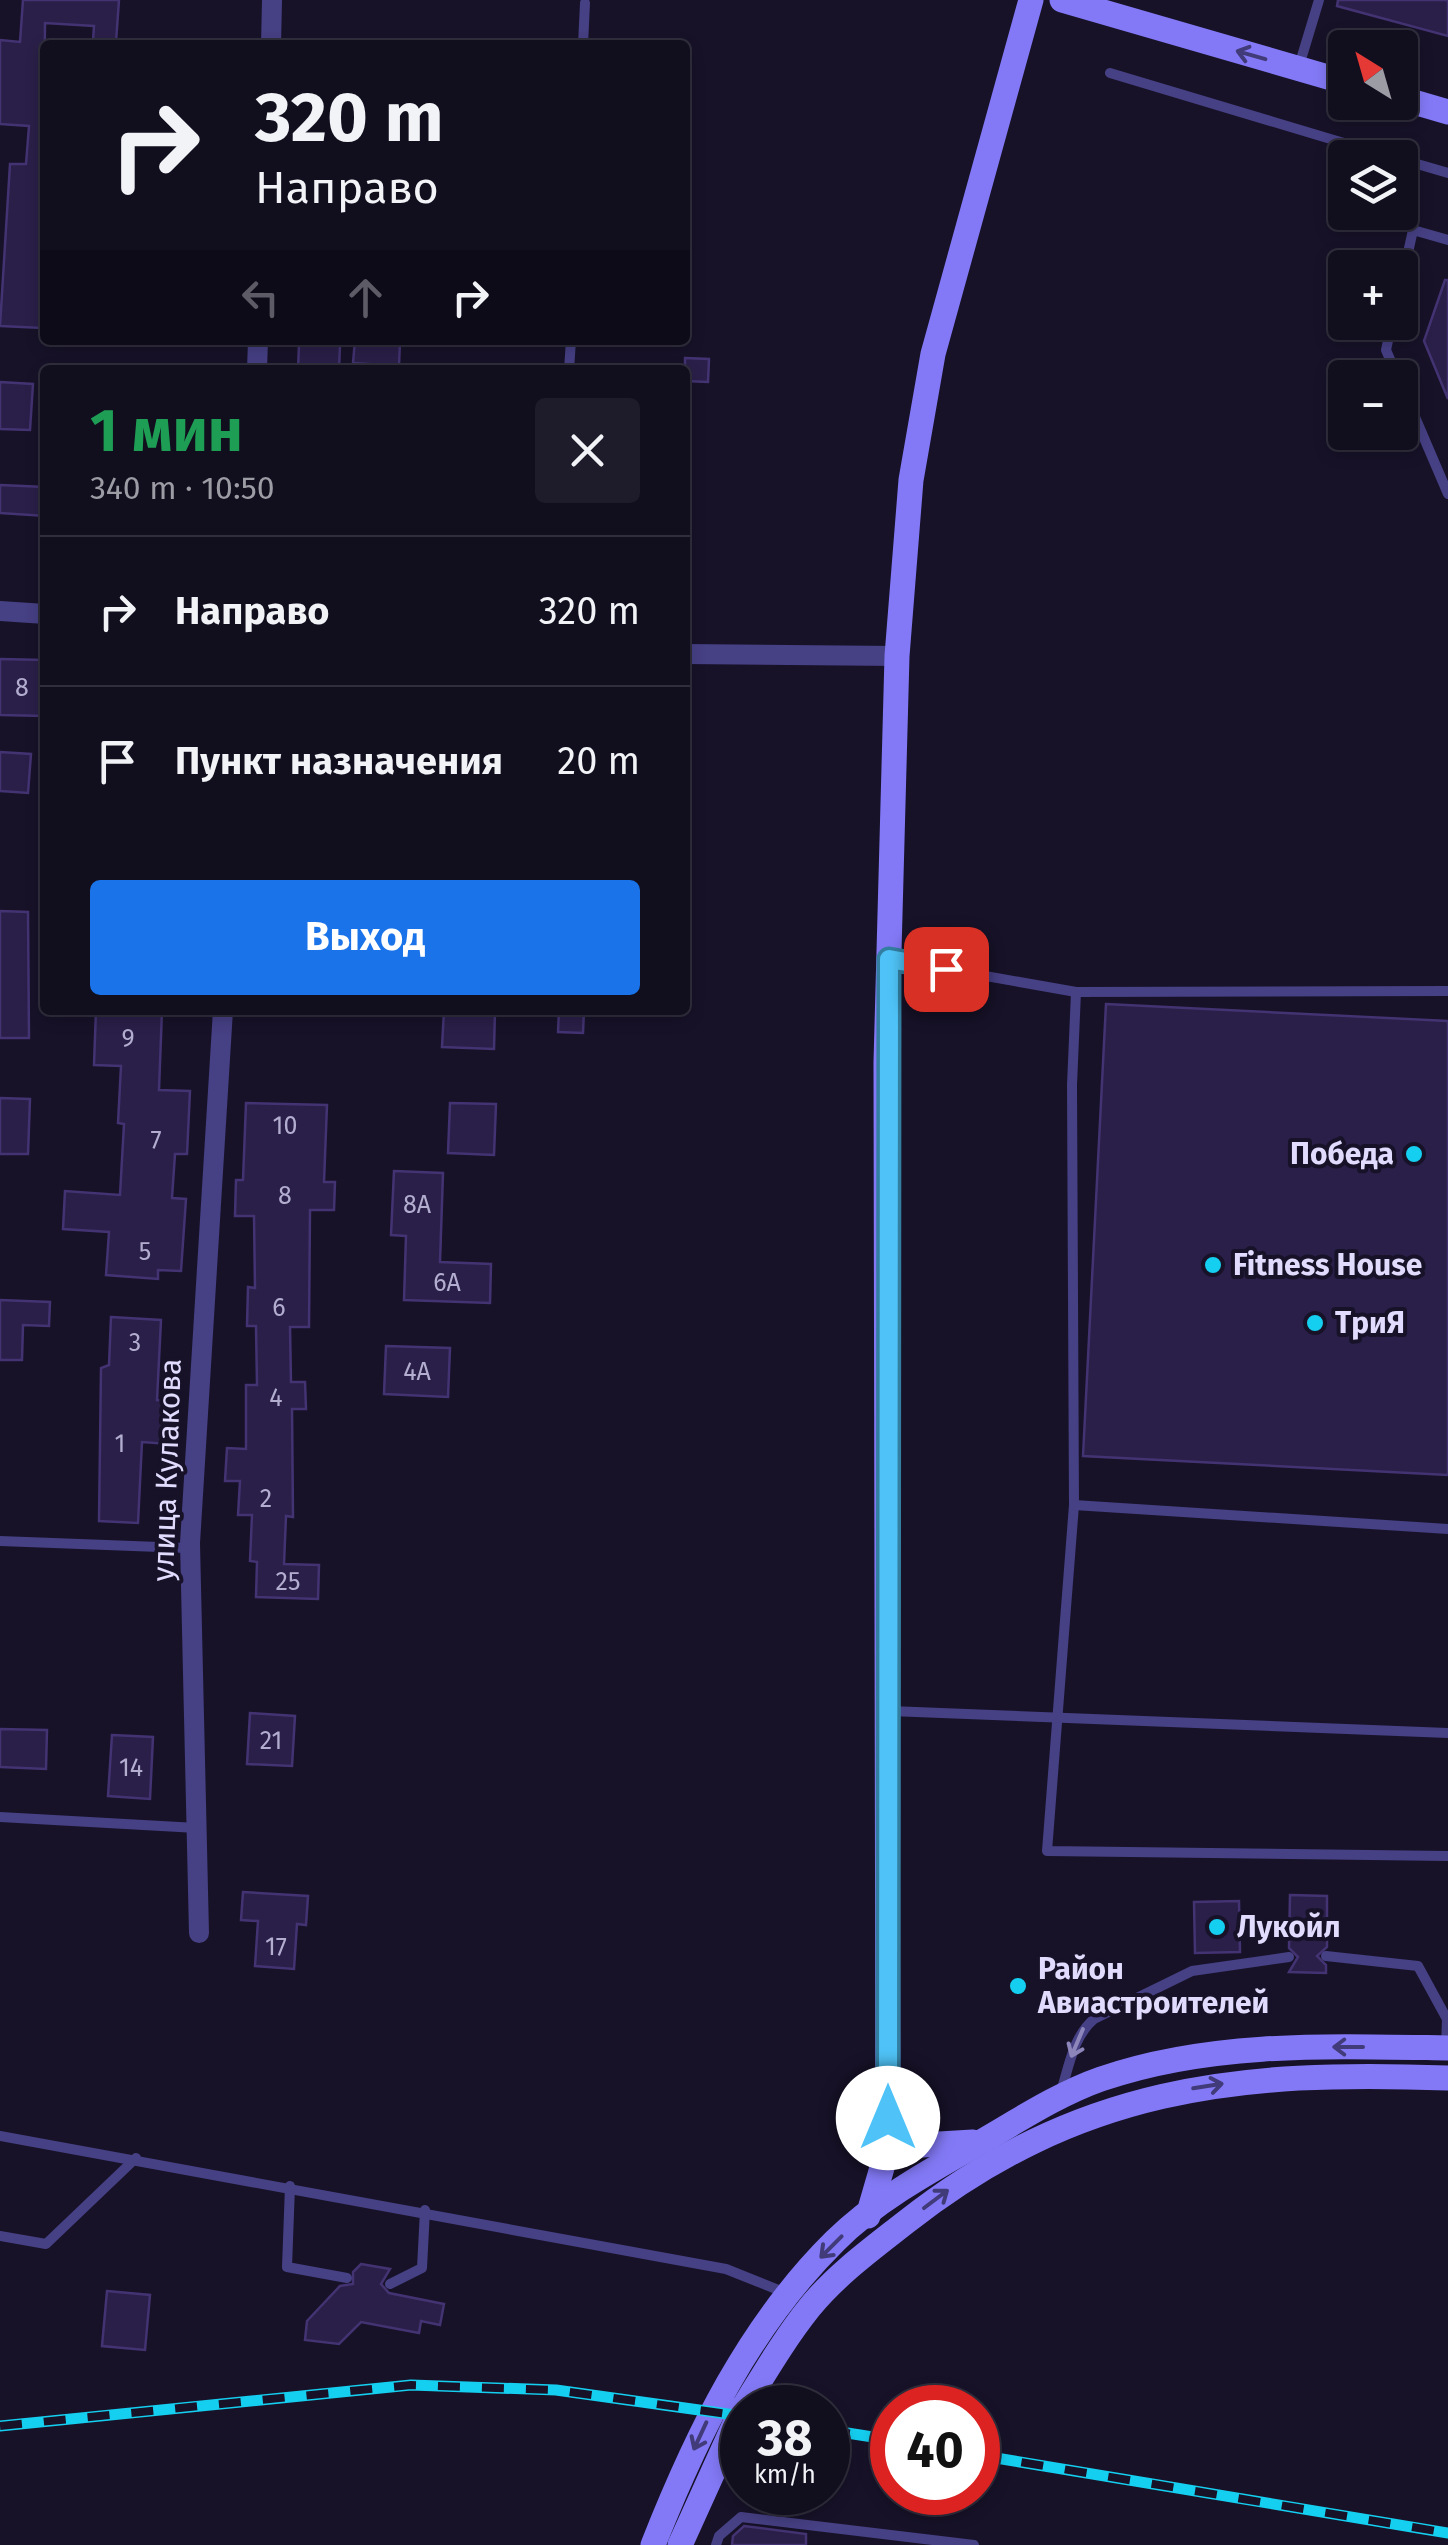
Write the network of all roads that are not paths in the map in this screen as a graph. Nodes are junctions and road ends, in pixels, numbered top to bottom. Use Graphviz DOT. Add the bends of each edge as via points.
graph roads {
  1 [pos="272,0"];
  2 [pos="1031,0"];
  3 [pos="1062,0"];
  4 [pos="1319,0"];
  5 [pos="585,3"];
  6 [pos="270,40"];
  7 [pos="583,40"];
  8 [pos="1298,68"];
  9 [pos="1110,73"];
  10 [pos="1328,77"];
  11 [pos="1418,103"];
  12 [pos="1448,112"];
  13 [pos="1336,140"];
  14 [pos="1418,165"];
  15 [pos="1448,174"];
  16 [pos="1448,240"];
  17 [pos="1409,250"];
  18 [pos="1418,424"];
  19 [pos="1448,494"];
  20 [pos="0,611"];
  21 [pos="40,614"];
  22 [pos="690,654"];
  23 [pos="897,656"];
  24 [pos="889,959"];
  25 [pos="1448,991"];
  26 [pos="1076,992"];
  27 [pos="223,1015"];
  28 [pos="1074,1504"];
  29 [pos="1448,1529"];
  30 [pos="0,1541"];
  31 [pos="186,1548"];
  32 [pos="889,1711"];
  33 [pos="1060,1718"];
  34 [pos="1448,1733"];
  35 [pos="0,1817"];
  36 [pos="196,1828"];
  37 [pos="1448,1856"];
  38 [pos="198,1933"];
  39 [pos="1289,1956"];
  40 [pos="1326,1956"];
  41 [pos="1447,2048"];
  42 [pos="1448,2078"];
  43 [pos="1059,2100"];
  44 [pos="0,2136"];
  45 [pos="981,2141"];
  46 [pos="888,2147"];
  47 [pos="136,2158"];
  48 [pos="290,2186"];
  49 [pos="425,2210"];
  50 [pos="868,2216"];
  51 [pos="0,2236"];
  52 [pos="347,2278"];
  53 [pos="390,2284"];
  54 [pos="787,2293"];
  55 [pos="758,2385"];
  56 [pos="720,2458"];
  57 [pos="652,2545"];
  58 [pos="680,2545"];
  59 [pos="716,2545"];
  60 [pos="974,2545"];
  1 -- 6 [label="street"];
  2 -- 23 [label="street" via="934,354 911,480"];
  8 -- 3 [label="street, one-way"];
  4 -- 8 [label="lane"];
  5 -- 7 [label="lane"];
  8 -- 10 [label="street"];
  9 -- 13 [label="lane"];
  11 -- 12 [label="street"];
  14 -- 15 [label="lane"];
  16 -- 17 [label="lane" via="1413,230"];
  18 -- 19 [label="lane"];
  20 -- 21 [label="street"];
  22 -- 23 [label="street"];
  23 -- 24 [label="street"];
  24 -- 26 [label="lane"];
  24 -- 32 [label="street"];
  25 -- 26 [label="lane"];
  26 -- 28 [label="lane"];
  27 -- 36 [label="street, улица Кулакова" via="190,1543"];
  28 -- 29 [label="lane"];
  28 -- 33 [label="lane"];
  30 -- 31 [label="lane"];
  32 -- 33 [label="lane"];
  32 -- 46 [label="street"];
  33 -- 34 [label="lane"];
  33 -- 37 [label="lane" via="1048,1851"];
  35 -- 36 [label="lane"];
  36 -- 38 [label="street, улица Кулакова"];
  39 -- 43 [label="lane, one-way" via="1192,1971 1094,2019 1083,2028"];
  40 -- 41 [label="lane" via="1418,1966 1447,2020"];
  41 -- 43 [label="street, one-way" via="1334,2046 1197,2057 1100,2079"];
  55 -- 42 [label="street, one-way" via="811,2305 859,2259 997,2159 1092,2114 1258,2078"];
  43 -- 45 [label="street"];
  44 -- 47 [label="lane"];
  45 -- 46 [label="street"];
  45 -- 50 [label="street"];
  46 -- 50 [label="street"];
  47 -- 48 [label="lane"];
  47 -- 51 [label="lane" via="46,2244"];
  48 -- 49 [label="lane"];
  48 -- 52 [label="lane" via="287,2267"];
  49 -- 53 [label="lane" via="422,2268"];
  49 -- 54 [label="lane" via="726,2270"];
  50 -- 54 [label="street, one-way"];
  54 -- 57 [label="street, one-way" via="718,2398"];
  56 -- 58 [label="street"];
  59 -- 60 [label="lane" via="742,2516"];
}
